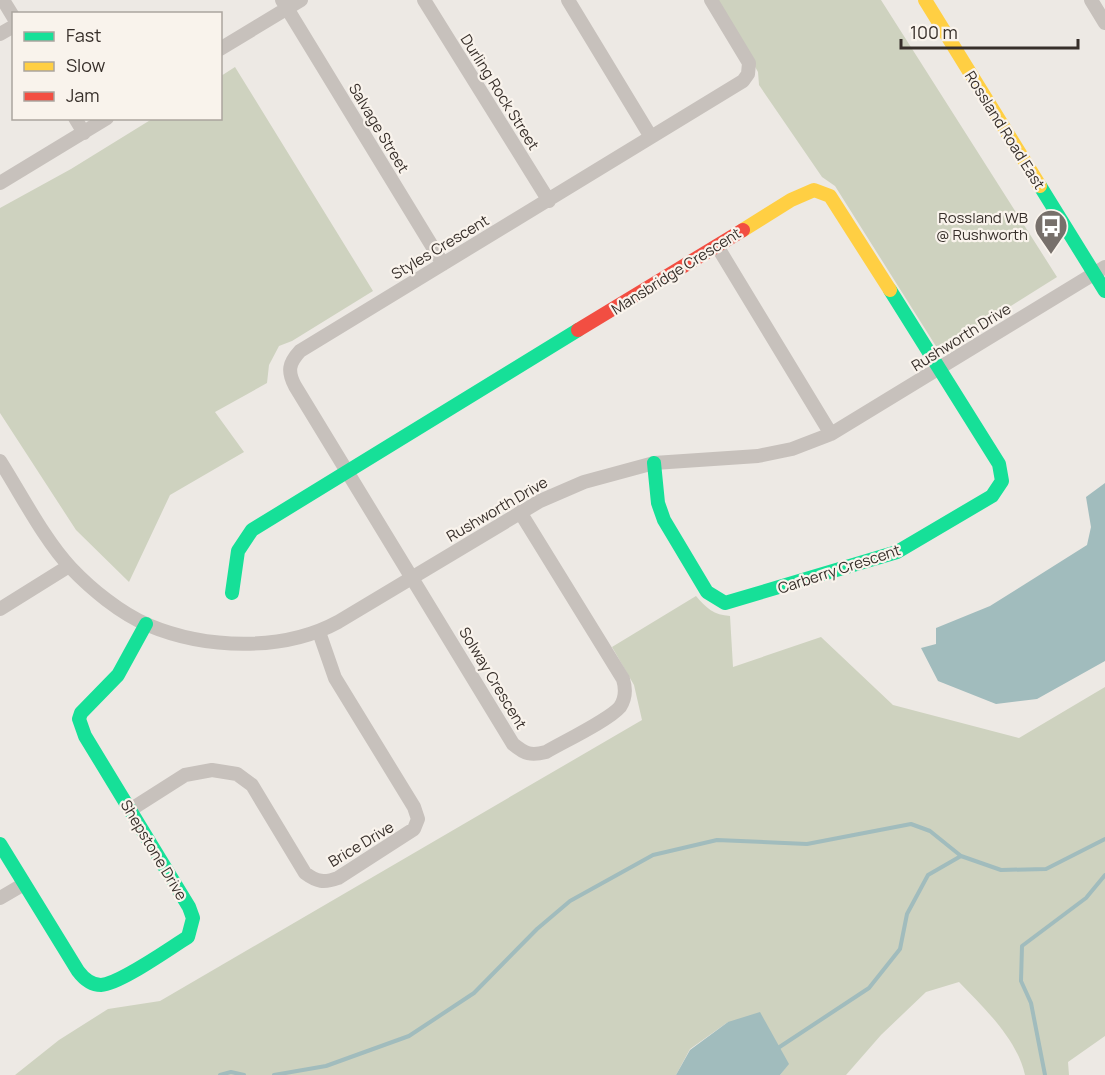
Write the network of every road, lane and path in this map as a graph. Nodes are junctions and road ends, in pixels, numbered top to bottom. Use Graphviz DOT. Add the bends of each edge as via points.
graph roads {
  1 [pos="3,0"];
  2 [pos="301,0"];
  3 [pos="424,0"];
  4 [pos="568,0"];
  5 [pos="711,0"];
  6 [pos="925,0"];
  7 [pos="1091,0"];
  8 [pos="285,4"];
  9 [pos="12,15"];
  10 [pos="1105,22"];
  11 [pos="222,49"];
  12 [pos="76,120"];
  13 [pos="104,120"];
  14 [pos="84,133"];
  15 [pos="651,137"];
  16 [pos="0,183"];
  17 [pos="549,201"];
  18 [pos="717,246"];
  19 [pos="443,264"];
  20 [pos="1100,271"];
  21 [pos="1105,291"];
  22 [pos="939,371"];
  23 [pos="831,434"];
  24 [pos="0,461"];
  25 [pos="654,464"];
  26 [pos="348,471"];
  27 [pos="520,512"];
  28 [pos="69,566"];
  29 [pos="413,578"];
  30 [pos="232,593"];
  31 [pos="0,609"];
  32 [pos="146,624"];
  33 [pos="319,632"];
  34 [pos="130,810"];
  35 [pos="0,844"];
  36 [pos="24,884"];
  37 [pos="0,898"];
  1 -- 9 [label="street"];
  2 -- 8 [label="street"];
  3 -- 17 [label="street, Durling Rock Street"];
  4 -- 15 [label="street"];
  5 -- 15 [label="street, Styles Crescent" via="749,63 748,74 735,87"];
  6 -- 20 [label="street, Rossland Road East"];
  7 -- 10 [label="street"];
  8 -- 11 [label="street"];
  8 -- 19 [label="street, Salvage Street"];
  12 -- 14 [label="street"];
  13 -- 14 [label="street"];
  14 -- 16 [label="street"];
  15 -- 17 [label="street, Styles Crescent"];
  17 -- 19 [label="street, Styles Crescent"];
  18 -- 22 [label="street, Mansbridge Crescent" via="804,192 824,192 836,204"];
  18 -- 23 [label="street"];
  18 -- 26 [label="street, Mansbridge Crescent"];
  19 -- 26 [label="street, Styles Crescent" via="292,359 290,376"];
  20 -- 21 [label="street, Rossland Road East"];
  20 -- 22 [label="street, Rushworth Drive"];
  22 -- 23 [label="street, Rushworth Drive"];
  22 -- 25 [label="street, Carberry Crescent" via="999,464 1003,477 1000,488 913,544 880,558 736,602 716,600 707,592 664,520"];
  23 -- 25 [label="street, Rushworth Drive" via="792,449 758,456"];
  24 -- 28 [label="street, Rushworth Drive"];
  25 -- 27 [label="street, Rushworth Drive" via="584,482"];
  26 -- 29 [label="street, Styles Crescent"];
  26 -- 30 [label="street, Mansbridge Crescent" via="243,539 236,557"];
  27 -- 29 [label="street, Rushworth Drive"];
  27 -- 29 [label="street, Solway Crescent" via="623,679 624,698 615,711 546,752 523,753 513,744"];
  28 -- 31 [label="street"];
  28 -- 32 [label="street, Rushworth Drive"];
  29 -- 33 [label="street, Rushworth Drive"];
  32 -- 33 [label="street, Rushworth Drive" via="185,636 233,643"];
  32 -- 34 [label="street, Shepstone Drive" via="118,675 79,719 85,736"];
  33 -- 34 [label="street, Brice Drive" via="335,678 414,807 418,819 414,829 326,883 305,873 252,785 237,774 212,770 185,775"];
  34 -- 36 [label="street, Shepstone Drive" via="193,918 192,929 182,942 114,982 92,985 84,980"];
  35 -- 36 [label="street, Shepstone Drive"];
  36 -- 37 [label="street"];
}
